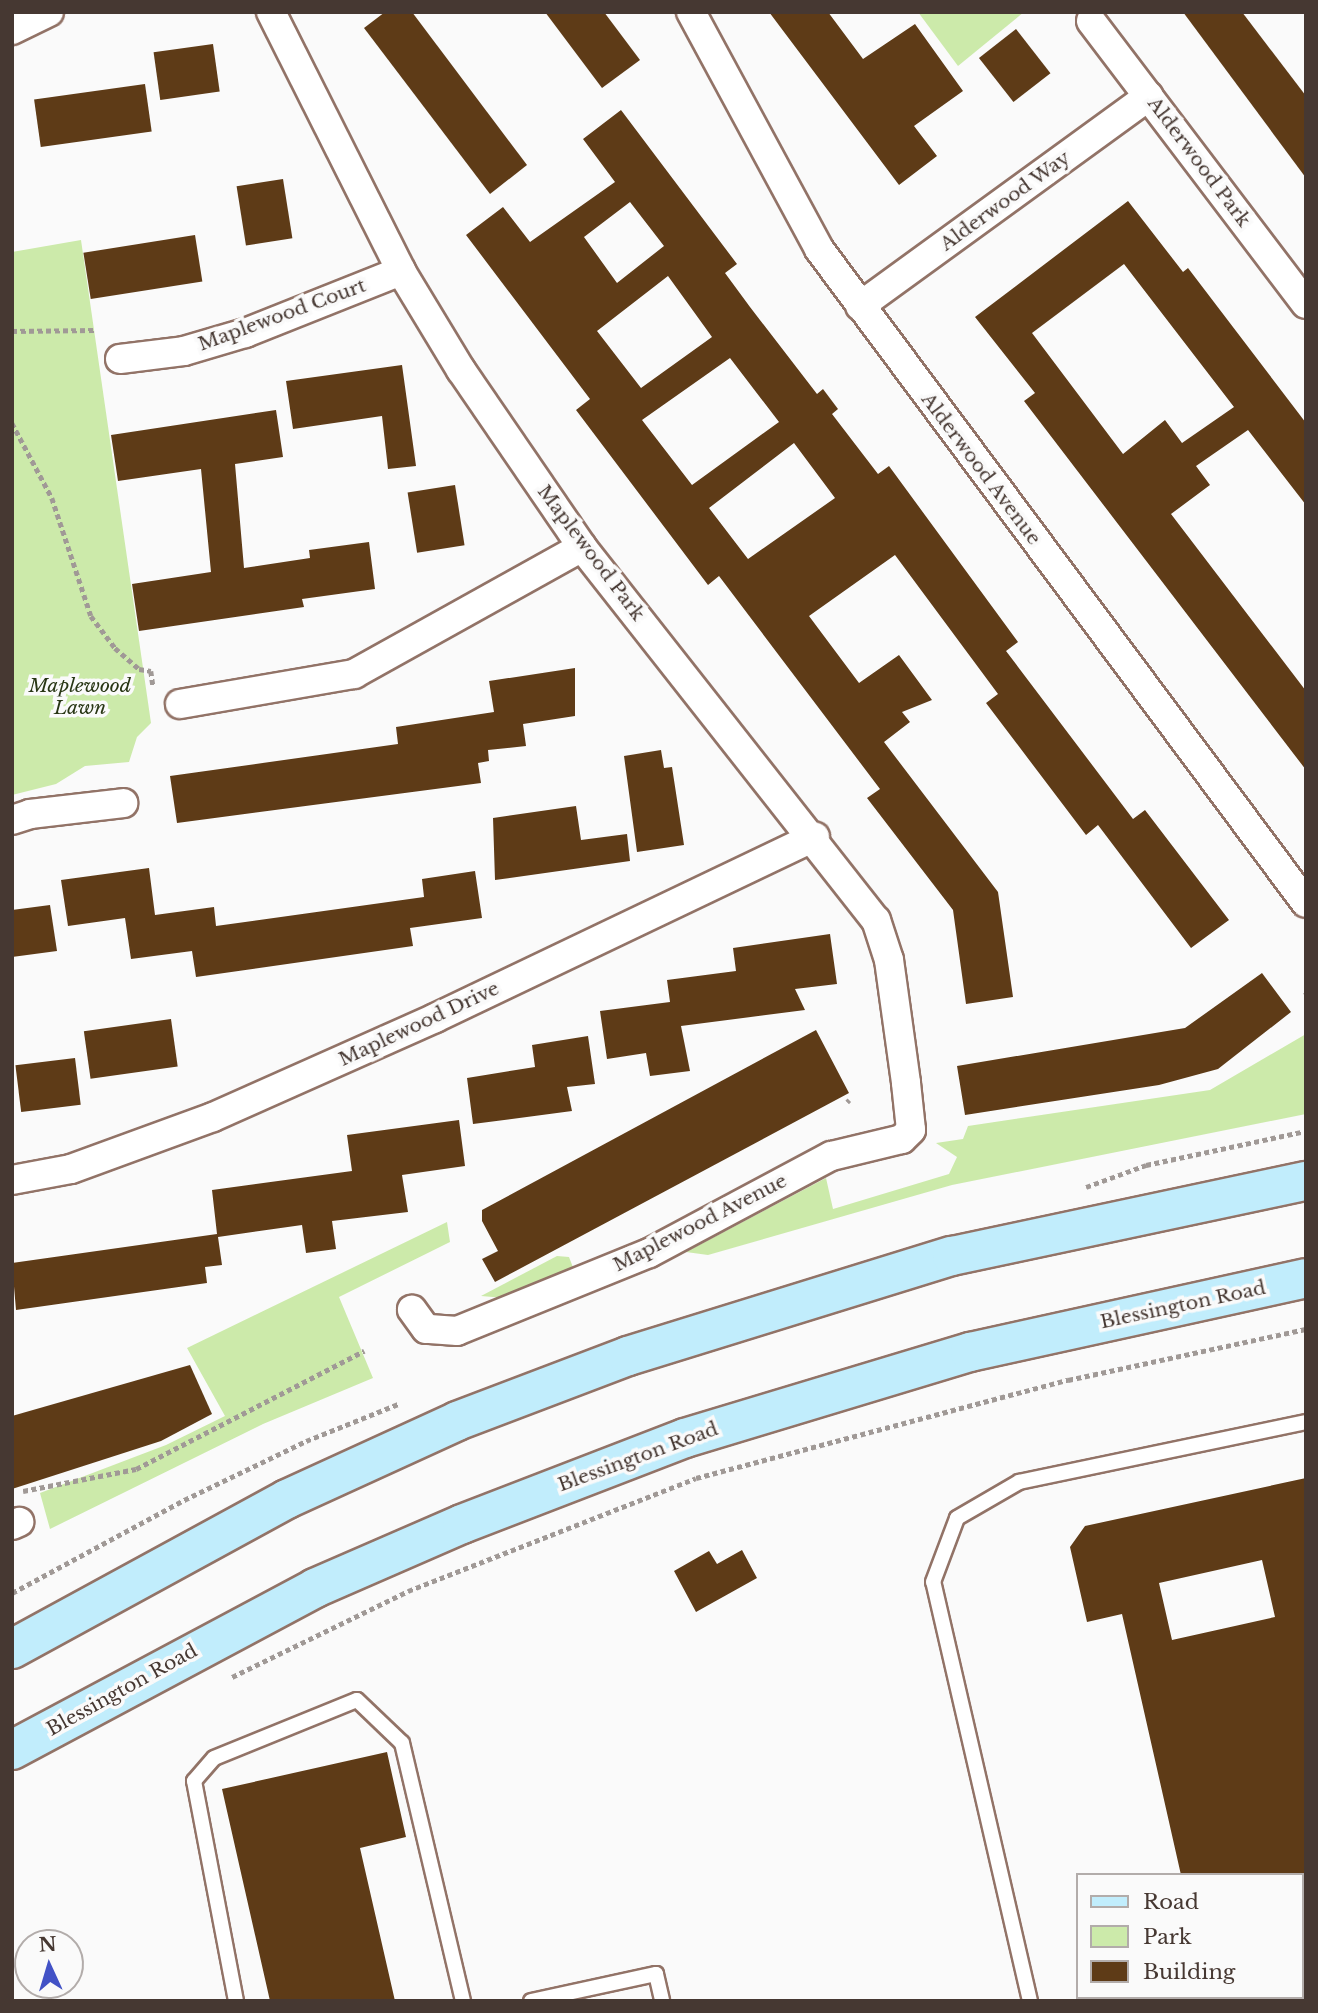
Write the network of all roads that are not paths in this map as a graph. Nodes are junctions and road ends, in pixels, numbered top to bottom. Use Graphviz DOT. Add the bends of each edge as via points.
graph roads {
  1 [pos="49,12"];
  2 [pos="271,12"];
  3 [pos="691,12"];
  4 [pos="1091,21"];
  5 [pos="12,30"];
  6 [pos="1149,96"];
  7 [pos="401,271"];
  8 [pos="1306,304"];
  9 [pos="860,306"];
  10 [pos="120,359"];
  11 [pos="582,547"];
  12 [pos="180,704"];
  13 [pos="123,803"];
  14 [pos="12,820"];
  15 [pos="815,837"];
  16 [pos="1306,903"];
  17 [pos="906,1083"];
  18 [pos="1306,1154"];
  19 [pos="12,1180"];
  20 [pos="1306,1181"];
  21 [pos="952,1256"];
  22 [pos="1306,1278"];
  23 [pos="412,1310"];
  24 [pos="1306,1422"];
  25 [pos="12,1649"];
  26 [pos="12,1750"];
  27 [pos="236,2001"];
  28 [pos="463,2001"];
  29 [pos="531,2001"];
  30 [pos="662,2001"];
  31 [pos="1030,2001"];
  1 -- 5 [label="street"];
  2 -- 7 [label="street, Maplewood Park"];
  3 -- 9 [label="street, Alderwood Avenue" via="819,248"];
  4 -- 6 [label="street, Alderwood Park"];
  6 -- 8 [label="street, Alderwood Park"];
  6 -- 9 [label="street, Alderwood Way"];
  7 -- 10 [label="street, Maplewood Court" via="245,333 184,351"];
  7 -- 11 [label="street, Maplewood Park" via="461,370"];
  9 -- 16 [label="street, Alderwood Avenue"];
  11 -- 12 [label="street" via="354,674"];
  11 -- 15 [label="street, Maplewood Park"];
  13 -- 14 [label="street"];
  15 -- 17 [label="street, Maplewood Park" via="881,932"];
  15 -- 19 [label="street, Maplewood Drive" via="435,1018 213,1117 71,1169"];
  17 -- 23 [label="street, Maplewood Avenue" via="911,1130 902,1139 831,1156 649,1253 457,1331 426,1329"];
  18 -- 21 [label="main road" via="1072,1206"];
  20 -- 21 [label="main road"];
  21 -- 25 [label="main road" via="628,1356 457,1421 287,1499"];
  22 -- 26 [label="main road, Blessington Road" via="970,1352 662,1447 462,1524 315,1588"];
  24 -- 31 [label="lane" via="1019,1482 957,1518 933,1582"];
  27 -- 28 [label="lane" via="194,1781 214,1758 357,1700 402,1743"];
  29 -- 30 [label="lane" via="656,1974"];
}
